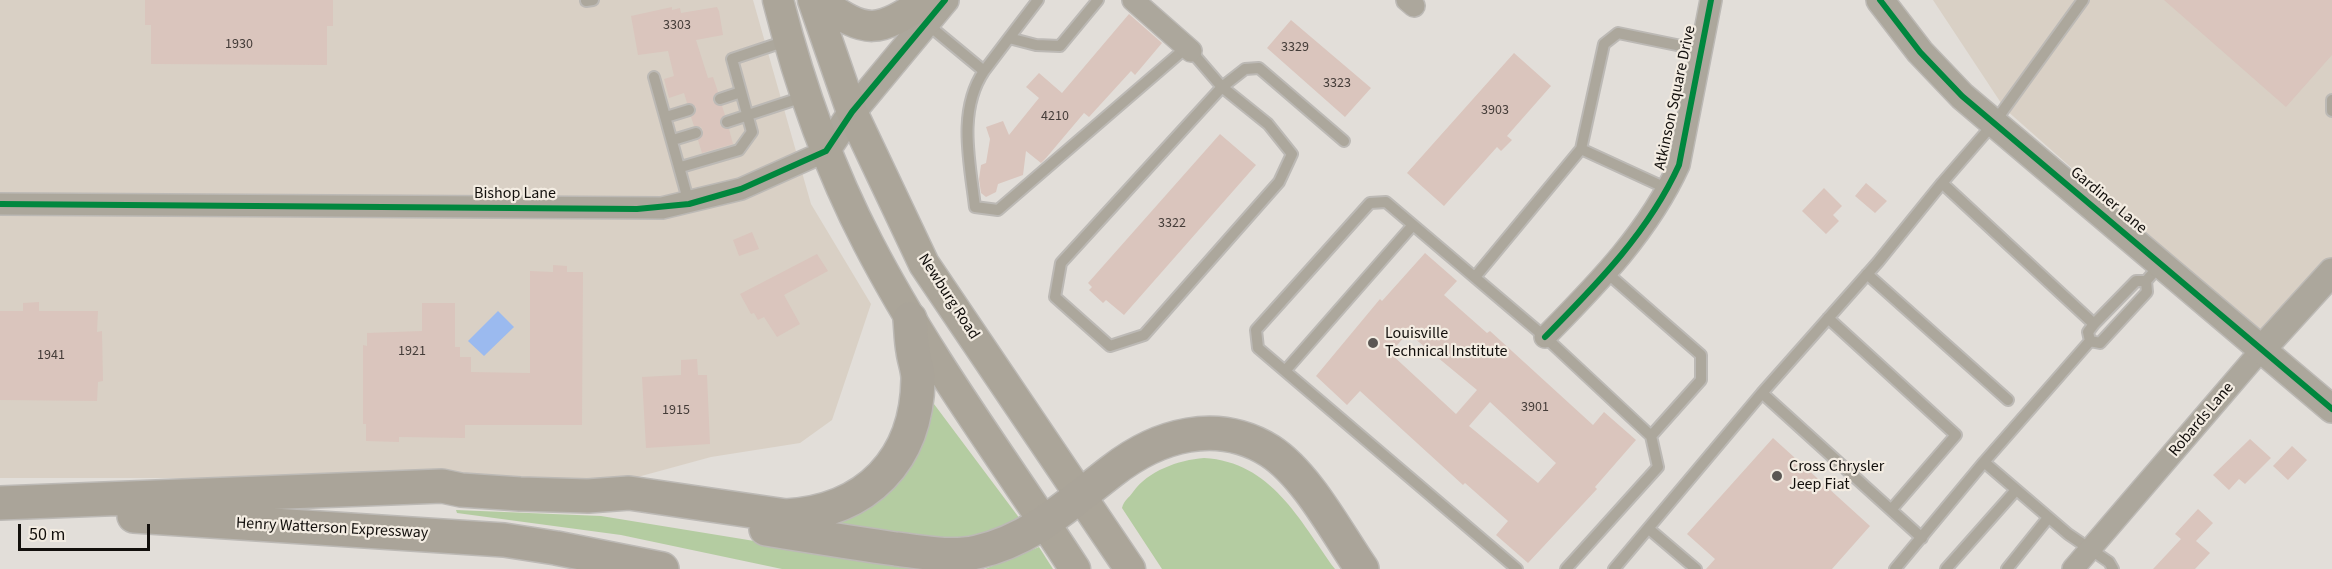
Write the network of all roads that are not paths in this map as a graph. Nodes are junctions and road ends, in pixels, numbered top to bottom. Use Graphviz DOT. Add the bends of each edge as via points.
graph roads {
  1 [pos="777,0"];
  2 [pos="813,0"];
  3 [pos="818,0"];
  4 [pos="945,0"];
  5 [pos="1038,0"];
  6 [pos="1098,0"];
  7 [pos="1134,0"];
  8 [pos="1712,0"];
  9 [pos="1880,0"];
  10 [pos="2083,0"];
  11 [pos="927,11"];
  12 [pos="1009,38"];
  13 [pos="788,40"];
  14 [pos="1189,49"];
  15 [pos="1701,50"];
  16 [pos="984,71"];
  17 [pos="654,77"];
  18 [pos="1222,87"];
  19 [pos="741,92"];
  20 [pos="807,96"];
  21 [pos="720,99"];
  22 [pos="2332,100"];
  23 [pos="689,110"];
  24 [pos="852,111"];
  25 [pos="2332,111"];
  26 [pos="747,115"];
  27 [pos="666,117"];
  28 [pos="727,122"];
  29 [pos="1994,123"];
  30 [pos="696,133"];
  31 [pos="674,140"];
  32 [pos="1344,141"];
  33 [pos="1581,149"];
  34 [pos="826,151"];
  35 [pos="681,168"];
  36 [pos="1942,183"];
  37 [pos="1668,189"];
  38 [pos="0,204"];
  39 [pos="689,204"];
  40 [pos="1413,225"];
  41 [pos="1606,272"];
  42 [pos="2332,272"];
  43 [pos="2154,273"];
  44 [pos="1867,274"];
  45 [pos="1475,277"];
  46 [pos="2116,302"];
  47 [pos="2127,314"];
  48 [pos="1828,318"];
  49 [pos="910,319"];
  50 [pos="2094,324"];
  51 [pos="1545,337"];
  52 [pos="2090,341"];
  53 [pos="2262,350"];
  54 [pos="1285,371"];
  55 [pos="1762,393"];
  56 [pos="2007,400"];
  57 [pos="2332,409"];
  58 [pos="1651,436"];
  59 [pos="1984,462"];
  60 [pos="2016,490"];
  61 [pos="1082,495"];
  62 [pos="588,496"];
  63 [pos="0,504"];
  64 [pos="1891,510"];
  65 [pos="2048,518"];
  66 [pos="1045,523"];
  67 [pos="1649,529"];
  68 [pos="1922,538"];
  69 [pos="2090,550"];
  70 [pos="662,569"];
  71 [pos="1075,569"];
  72 [pos="1130,569"];
  73 [pos="1362,569"];
  74 [pos="1517,569"];
  75 [pos="1566,569"];
  76 [pos="1614,569"];
  77 [pos="1695,569"];
  78 [pos="1895,569"];
  79 [pos="1946,569"];
  80 [pos="2007,569"];
  81 [pos="2073,569"];
  82 [pos="2113,569"];
  1 -- 13 [label="main road"];
  2 -- 24 [label="main road, Newburg Road"];
  3 -- 11 [label="main road" via="847,20 872,27"];
  4 -- 11 [label="street"];
  5 -- 12 [label="lane"];
  6 -- 12 [label="lane" via="1060,46"];
  7 -- 14 [label="street"];
  8 -- 15 [label="street, Atkinson Square Drive"];
  9 -- 29 [label="street, Gardiner Lane" via="1920,52"];
  10 -- 29 [label="lane"];
  11 -- 16 [label="lane"];
  11 -- 24 [label="street"];
  12 -- 16 [label="lane"];
  13 -- 19 [label="lane" via="732,59"];
  13 -- 20 [label="main road"];
  14 -- 16 [label="lane" via="998,210 975,207 966,128 976,81"];
  14 -- 18 [label="lane"];
  15 -- 33 [label="lane" via="1618,33 1604,44"];
  15 -- 37 [label="street, Atkinson Square Drive" via="1679,165"];
  17 -- 27 [label="lane"];
  18 -- 18 [label="lane" via="1268,124 1292,154 1279,182 1144,335 1110,346 1055,297 1061,263"];
  18 -- 32 [label="lane" via="1245,69 1259,68"];
  19 -- 21 [label="lane"];
  19 -- 26 [label="lane"];
  20 -- 26 [label="lane"];
  20 -- 34 [label="main road"];
  22 -- 25 [label="lane"];
  23 -- 27 [label="lane"];
  24 -- 34 [label="street"];
  24 -- 61 [label="main road, Newburg Road" via="924,264 1011,397"];
  26 -- 28 [label="lane"];
  26 -- 35 [label="lane" via="752,132 739,150"];
  27 -- 31 [label="lane"];
  29 -- 36 [label="lane"];
  29 -- 43 [label="street, Gardiner Lane"];
  30 -- 31 [label="lane"];
  31 -- 35 [label="lane"];
  33 -- 37 [label="lane"];
  33 -- 45 [label="lane"];
  34 -- 39 [label="street, Bishop Lane" via="741,189"];
  34 -- 49 [label="main road" via="867,242"];
  35 -- 39 [label="lane"];
  36 -- 44 [label="lane"];
  36 -- 50 [label="lane"];
  37 -- 41 [label="street, Atkinson Square Drive" via="1650,220"];
  38 -- 39 [label="street, Bishop Lane" via="637,209"];
  40 -- 45 [label="lane"];
  40 -- 54 [label="lane"];
  40 -- 54 [label="lane" via="1386,202 1370,203 1256,330 1258,348"];
  41 -- 51 [label="street, Atkinson Square Drive"];
  41 -- 58 [label="lane" via="1701,355 1701,380"];
  42 -- 53 [label="street, Robards Lane"];
  43 -- 46 [label="lane" via="2136,281"];
  43 -- 47 [label="lane" via="2147,292"];
  43 -- 53 [label="street, Gardiner Lane"];
  44 -- 48 [label="lane"];
  44 -- 56 [label="lane"];
  45 -- 51 [label="lane"];
  46 -- 47 [label="lane"];
  46 -- 50 [label="lane"];
  47 -- 52 [label="lane" via="2100,344"];
  48 -- 55 [label="lane"];
  48 -- 64 [label="lane" via="1956,435"];
  49 -- 62 [label="highway" via="918,375 912,426 901,452 885,474 853,499 831,509 786,516 629,493"];
  49 -- 66 [label="main road"];
  50 -- 52 [label="lane" via="2088,332"];
  51 -- 58 [label="lane"];
  52 -- 59 [label="lane"];
  53 -- 57 [label="street, Gardiner Lane"];
  53 -- 69 [label="street, Robards Lane"];
  54 -- 74 [label="lane"];
  55 -- 64 [label="lane"];
  55 -- 67 [label="lane"];
  58 -- 75 [label="lane" via="1658,467"];
  59 -- 60 [label="lane"];
  59 -- 68 [label="lane"];
  60 -- 65 [label="lane"];
  60 -- 79 [label="lane"];
  61 -- 66 [label="highway"];
  61 -- 72 [label="main road, Newburg Road"];
  61 -- 73 [label="highway" via="1134,455 1162,440 1200,432 1240,438 1271,452 1299,479"];
  62 -- 63 [label="highway" via="442,486"];
  62 -- 66 [label="highway" via="827,540 939,554 978,552 1023,537"];
  63 -- 70 [label="highway, Henry Watterson Expressway" via="504,540"];
  64 -- 68 [label="lane"];
  65 -- 69 [label="lane"];
  65 -- 80 [label="lane"];
  66 -- 71 [label="main road"];
  67 -- 76 [label="lane"];
  67 -- 77 [label="lane"];
  68 -- 78 [label="lane"];
  69 -- 81 [label="street, Robards Lane"];
  69 -- 82 [label="lane"];
}
